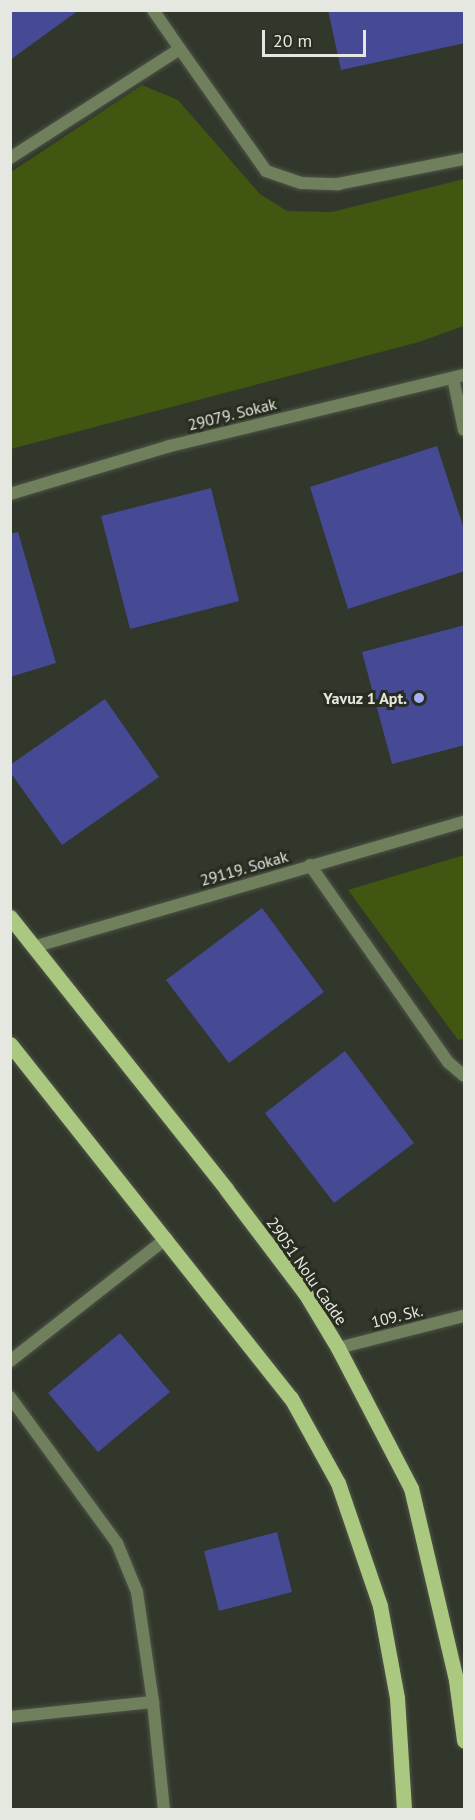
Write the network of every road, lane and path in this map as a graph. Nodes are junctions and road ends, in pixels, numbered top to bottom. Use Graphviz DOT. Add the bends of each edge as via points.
graph roads {
  1 [pos="153,10"];
  2 [pos="180,49"];
  3 [pos="10,158"];
  4 [pos="465,159"];
  5 [pos="459,376"];
  6 [pos="465,430"];
  7 [pos="10,494"];
  8 [pos="465,822"];
  9 [pos="310,865"];
  10 [pos="10,917"];
  11 [pos="33,947"];
  12 [pos="10,1044"];
  13 [pos="465,1076"];
  14 [pos="167,1238"];
  15 [pos="465,1316"];
  16 [pos="338,1348"];
  17 [pos="10,1361"];
  18 [pos="10,1398"];
  19 [pos="153,1702"];
  20 [pos="10,1717"];
  21 [pos="465,1740"];
  22 [pos="164,1809"];
  23 [pos="404,1809"];
  1 -- 2 [label="street"];
  2 -- 3 [label="street"];
  2 -- 4 [label="street" via="266,171 301,183 338,184"];
  5 -- 6 [label="street"];
  5 -- 7 [label="street, 29079. Sokak" via="170,446"];
  8 -- 9 [label="street, 29119. Sokak"];
  9 -- 11 [label="street, 29119. Sokak"];
  9 -- 13 [label="street" via="447,1062"];
  10 -- 11 [label="main road, 29051 Nolu Cadde"];
  11 -- 16 [label="main road, 29051 Nolu Cadde" via="226,1189 305,1293"];
  12 -- 14 [label="main road"];
  14 -- 17 [label="street"];
  14 -- 23 [label="main road" via="291,1398 338,1483 380,1606 397,1698"];
  15 -- 16 [label="street, 109. Sk."];
  16 -- 21 [label="main road, 29051 Nolu Cadde" via="411,1488 456,1680"];
  18 -- 19 [label="street" via="117,1543 137,1592"];
  19 -- 20 [label="street"];
  19 -- 22 [label="street"];
}
